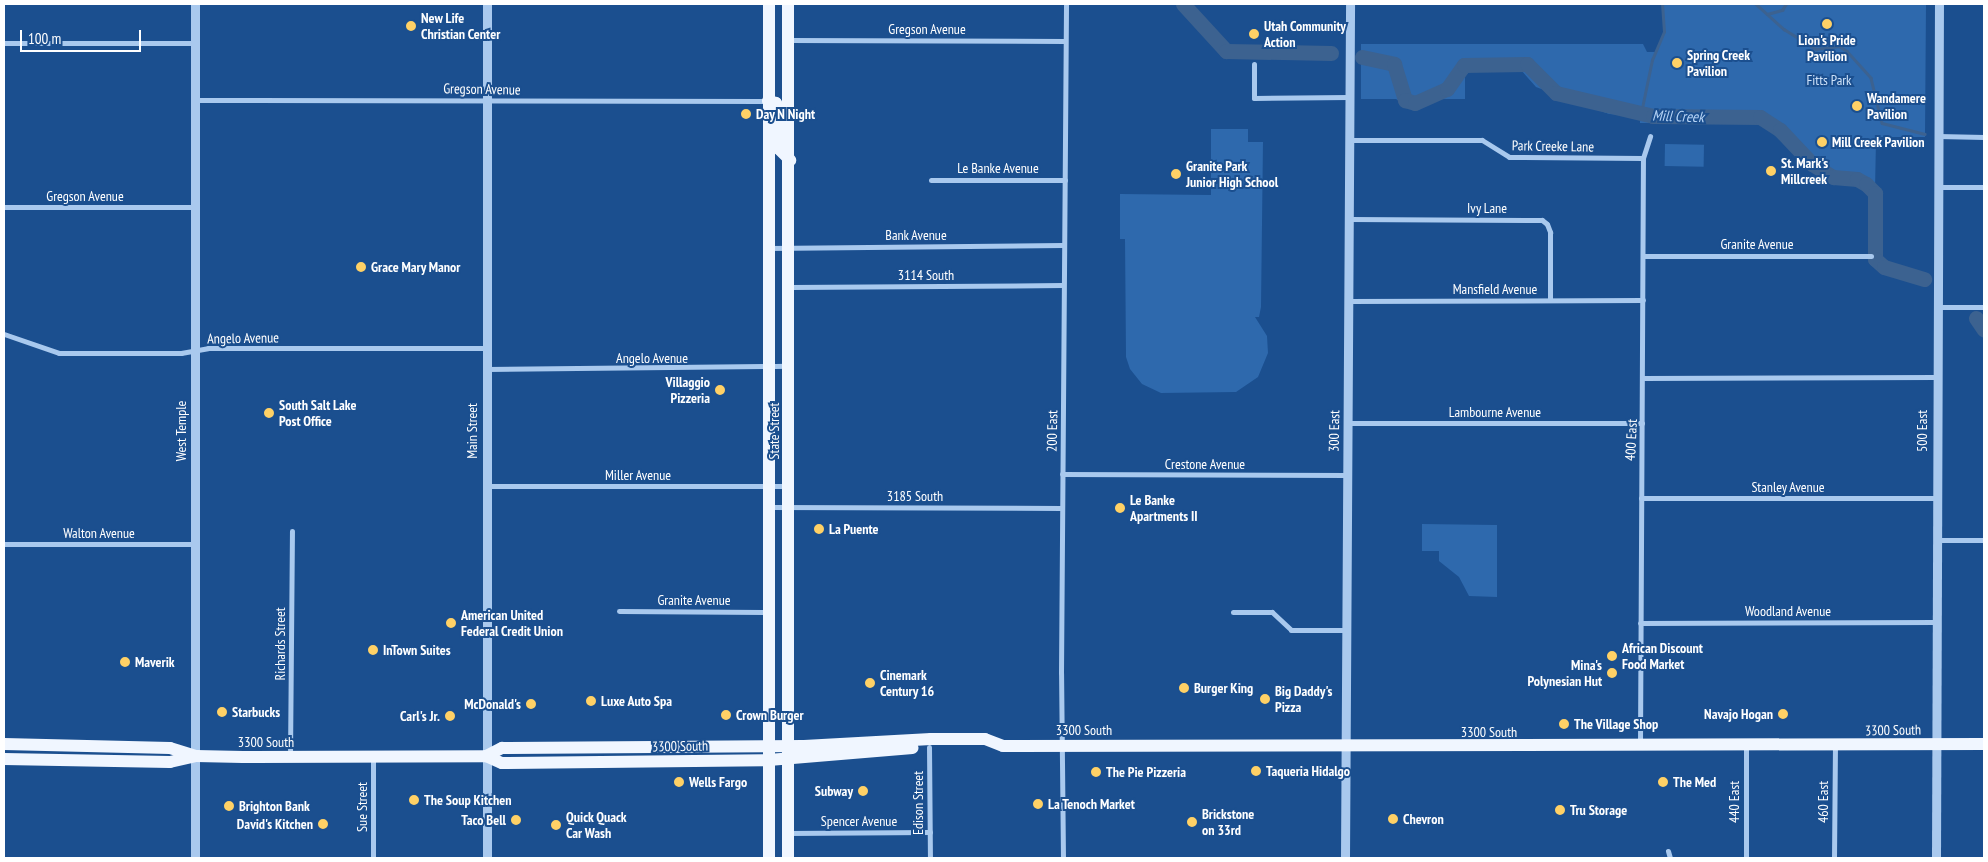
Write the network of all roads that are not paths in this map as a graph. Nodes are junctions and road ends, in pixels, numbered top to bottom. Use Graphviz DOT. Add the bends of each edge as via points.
graph roads {
  1 [pos="196,4"];
  2 [pos="487,4"];
  3 [pos="769,4"];
  4 [pos="788,4"];
  5 [pos="1066,4"];
  6 [pos="1350,4"];
  7 [pos="1939,4"];
  8 [pos="788,40"];
  9 [pos="1066,40"];
  10 [pos="195,42"];
  11 [pos="4,43"];
  12 [pos="1254,64"];
  13 [pos="1349,97"];
  14 [pos="196,100"];
  15 [pos="486,100"];
  16 [pos="768,101"];
  17 [pos="1650,136"];
  18 [pos="1937,136"];
  19 [pos="1984,136"];
  20 [pos="1349,140"];
  21 [pos="1643,158"];
  22 [pos="790,160"];
  23 [pos="931,180"];
  24 [pos="1065,180"];
  25 [pos="1937,187"];
  26 [pos="1984,187"];
  27 [pos="4,207"];
  28 [pos="195,207"];
  29 [pos="1349,219"];
  30 [pos="1063,245"];
  31 [pos="789,247"];
  32 [pos="768,248"];
  33 [pos="1643,256"];
  34 [pos="1871,256"];
  35 [pos="1063,285"];
  36 [pos="790,288"];
  37 [pos="1550,300"];
  38 [pos="1643,300"];
  39 [pos="1348,301"];
  40 [pos="1936,307"];
  41 [pos="1984,307"];
  42 [pos="4,334"];
  43 [pos="486,348"];
  44 [pos="195,350"];
  45 [pos="768,366"];
  46 [pos="789,366"];
  47 [pos="486,369"];
  48 [pos="1936,377"];
  49 [pos="1643,378"];
  50 [pos="1347,423"];
  51 [pos="1642,423"];
  52 [pos="1062,474"];
  53 [pos="1347,475"];
  54 [pos="486,486"];
  55 [pos="768,486"];
  56 [pos="789,486"];
  57 [pos="1640,498"];
  58 [pos="1936,498"];
  59 [pos="768,507"];
  60 [pos="789,507"];
  61 [pos="1062,508"];
  62 [pos="292,530"];
  63 [pos="1936,540"];
  64 [pos="1984,540"];
  65 [pos="4,544"];
  66 [pos="195,544"];
  67 [pos="619,612"];
  68 [pos="769,612"];
  69 [pos="1233,612"];
  70 [pos="1936,622"];
  71 [pos="1640,623"];
  72 [pos="1346,630"];
  73 [pos="994,742"];
  74 [pos="4,744"];
  75 [pos="1935,744"];
  76 [pos="1984,744"];
  77 [pos="1062,745"];
  78 [pos="1346,745"];
  79 [pos="769,746"];
  80 [pos="1640,746"];
  81 [pos="1746,746"];
  82 [pos="1835,746"];
  83 [pos="929,747"];
  84 [pos="787,752"];
  85 [pos="196,756"];
  86 [pos="373,756"];
  87 [pos="486,756"];
  88 [pos="290,757"];
  89 [pos="4,759"];
  90 [pos="769,760"];
  91 [pos="787,832"];
  92 [pos="930,832"];
  93 [pos="1668,851"];
  94 [pos="196,858"];
  95 [pos="373,858"];
  96 [pos="487,858"];
  97 [pos="769,858"];
  98 [pos="788,858"];
  99 [pos="930,858"];
  100 [pos="1064,858"];
  101 [pos="1345,858"];
  102 [pos="1670,858"];
  103 [pos="1746,858"];
  104 [pos="1834,858"];
  105 [pos="1936,858"];
  1 -- 10 [label="street, West Temple"];
  2 -- 15 [label="street, Main Street"];
  3 -- 16 [label="main road, State Street"];
  4 -- 8 [label="main road, State Street"];
  5 -- 9 [label="street, 200 East"];
  6 -- 13 [label="street, 300 East"];
  7 -- 18 [label="street, 500 East"];
  8 -- 9 [label="street, Gregson Avenue"];
  8 -- 22 [label="main road, State Street"];
  9 -- 24 [label="street, 200 East"];
  10 -- 11 [label="street"];
  10 -- 14 [label="street, West Temple"];
  12 -- 13 [label="street" via="1254,98"];
  13 -- 20 [label="street, 300 East"];
  14 -- 15 [label="street, Gregson Avenue"];
  14 -- 28 [label="street, West Temple"];
  15 -- 16 [label="street, Gregson Avenue"];
  15 -- 43 [label="street, Main Street"];
  16 -- 22 [label="main road" via="776,103 778,108 778,150"];
  16 -- 32 [label="main road, State Street"];
  17 -- 21 [label="street, 400 East"];
  18 -- 19 [label="street"];
  18 -- 25 [label="street, 500 East"];
  20 -- 21 [label="street, Park Creeke Lane" via="1482,140 1509,157"];
  20 -- 29 [label="street, 300 East"];
  21 -- 33 [label="street, 400 East"];
  22 -- 31 [label="main road, State Street"];
  23 -- 24 [label="street, Le Banke Avenue"];
  24 -- 30 [label="street, 200 East"];
  25 -- 26 [label="street"];
  25 -- 40 [label="street, 500 East"];
  27 -- 28 [label="street, Gregson Avenue"];
  28 -- 44 [label="street, West Temple"];
  29 -- 37 [label="street, Ivy Lane" via="1542,220 1550,232"];
  29 -- 39 [label="street, 300 East"];
  30 -- 31 [label="street, Bank Avenue"];
  30 -- 35 [label="street, 200 East"];
  31 -- 32 [label="street, Bank Avenue"];
  31 -- 36 [label="main road, State Street"];
  32 -- 45 [label="main road, State Street"];
  33 -- 34 [label="street, Granite Avenue"];
  33 -- 38 [label="street, 400 East"];
  35 -- 36 [label="street, 3114 South"];
  35 -- 52 [label="street, 200 East"];
  36 -- 46 [label="main road, State Street"];
  37 -- 38 [label="street, Mansfield Avenue"];
  37 -- 39 [label="street, Mansfield Avenue"];
  38 -- 49 [label="street, 400 East"];
  39 -- 50 [label="street, 300 East"];
  40 -- 41 [label="street"];
  40 -- 48 [label="street, 500 East"];
  42 -- 44 [label="street, Angelo Avenue" via="59,353 181,353"];
  43 -- 44 [label="street, Angelo Avenue"];
  43 -- 47 [label="street, Main Street"];
  44 -- 66 [label="street, West Temple"];
  45 -- 46 [label="street, Angelo Avenue"];
  45 -- 47 [label="street, Angelo Avenue"];
  45 -- 55 [label="main road, State Street"];
  46 -- 56 [label="main road, State Street"];
  47 -- 54 [label="street, Main Street"];
  48 -- 49 [label="street"];
  48 -- 58 [label="street, 500 East"];
  49 -- 51 [label="street, 400 East"];
  50 -- 51 [label="street, Lambourne Avenue"];
  50 -- 53 [label="street, 300 East"];
  51 -- 57 [label="street, 400 East"];
  52 -- 53 [label="street, Crestone Avenue"];
  52 -- 61 [label="street, 200 East"];
  53 -- 72 [label="street, 300 East"];
  54 -- 55 [label="street, Miller Avenue"];
  54 -- 87 [label="street, Main Street"];
  55 -- 56 [label="street, Miller Avenue"];
  55 -- 59 [label="main road, State Street"];
  56 -- 60 [label="main road, State Street"];
  57 -- 58 [label="street, Stanley Avenue"];
  57 -- 71 [label="street, 400 East"];
  58 -- 63 [label="street, 500 East"];
  59 -- 60 [label="street, 3185 South"];
  59 -- 68 [label="main road, State Street"];
  60 -- 61 [label="street, 3185 South"];
  60 -- 84 [label="main road, State Street"];
  61 -- 77 [label="street, 200 East"];
  62 -- 88 [label="street, Richards Street"];
  63 -- 64 [label="street"];
  63 -- 70 [label="street, 500 East"];
  65 -- 66 [label="street, Walton Avenue"];
  66 -- 85 [label="street, West Temple"];
  67 -- 68 [label="street, Granite Avenue"];
  68 -- 79 [label="main road, State Street"];
  69 -- 72 [label="street" via="1272,612 1292,630"];
  70 -- 71 [label="street, Woodland Avenue"];
  70 -- 75 [label="street, 500 East"];
  71 -- 80 [label="street, 400 East"];
  72 -- 78 [label="street, 300 East"];
  73 -- 77 [label="main road, 3300 South" via="1003,746"];
  73 -- 83 [label="main road, 3300 South" via="986,746"];
  73 -- 84 [label="main road, 3300 South" via="985,739 931,739"];
  74 -- 85 [label="main road, 3300 South" via="170,748"];
  75 -- 76 [label="main road, 3300 South"];
  75 -- 82 [label="main road, 3300 South"];
  75 -- 105 [label="street, 500 East"];
  77 -- 78 [label="main road, 3300 South"];
  77 -- 100 [label="street, 200 East"];
  78 -- 80 [label="main road, 3300 South"];
  78 -- 101 [label="street, 300 East"];
  79 -- 84 [label="main road, 3300 South"];
  79 -- 87 [label="main road, 3300 South" via="502,748"];
  79 -- 90 [label="main road, State Street"];
  80 -- 81 [label="main road, 3300 South"];
  81 -- 82 [label="main road, 3300 South"];
  81 -- 103 [label="street, 440 East"];
  82 -- 104 [label="street, 460 East"];
  83 -- 84 [label="main road, 3300 South"];
  83 -- 92 [label="street, Edison Street"];
  84 -- 90 [label="main road, 3300 South"];
  84 -- 91 [label="main road, State Street"];
  85 -- 88 [label="main road, 3300 South"];
  85 -- 89 [label="main road, 3300 South" via="170,762"];
  85 -- 94 [label="street, West Temple"];
  86 -- 87 [label="main road, 3300 South"];
  86 -- 88 [label="main road, 3300 South"];
  86 -- 95 [label="street, Sue Street"];
  87 -- 90 [label="main road, 3300 South" via="502,763"];
  87 -- 96 [label="street, Main Street"];
  90 -- 97 [label="main road, State Street"];
  91 -- 92 [label="street, Spencer Avenue"];
  91 -- 98 [label="main road, State Street"];
  92 -- 99 [label="street, Edison Street"];
  93 -- 102 [label="street"];
}
